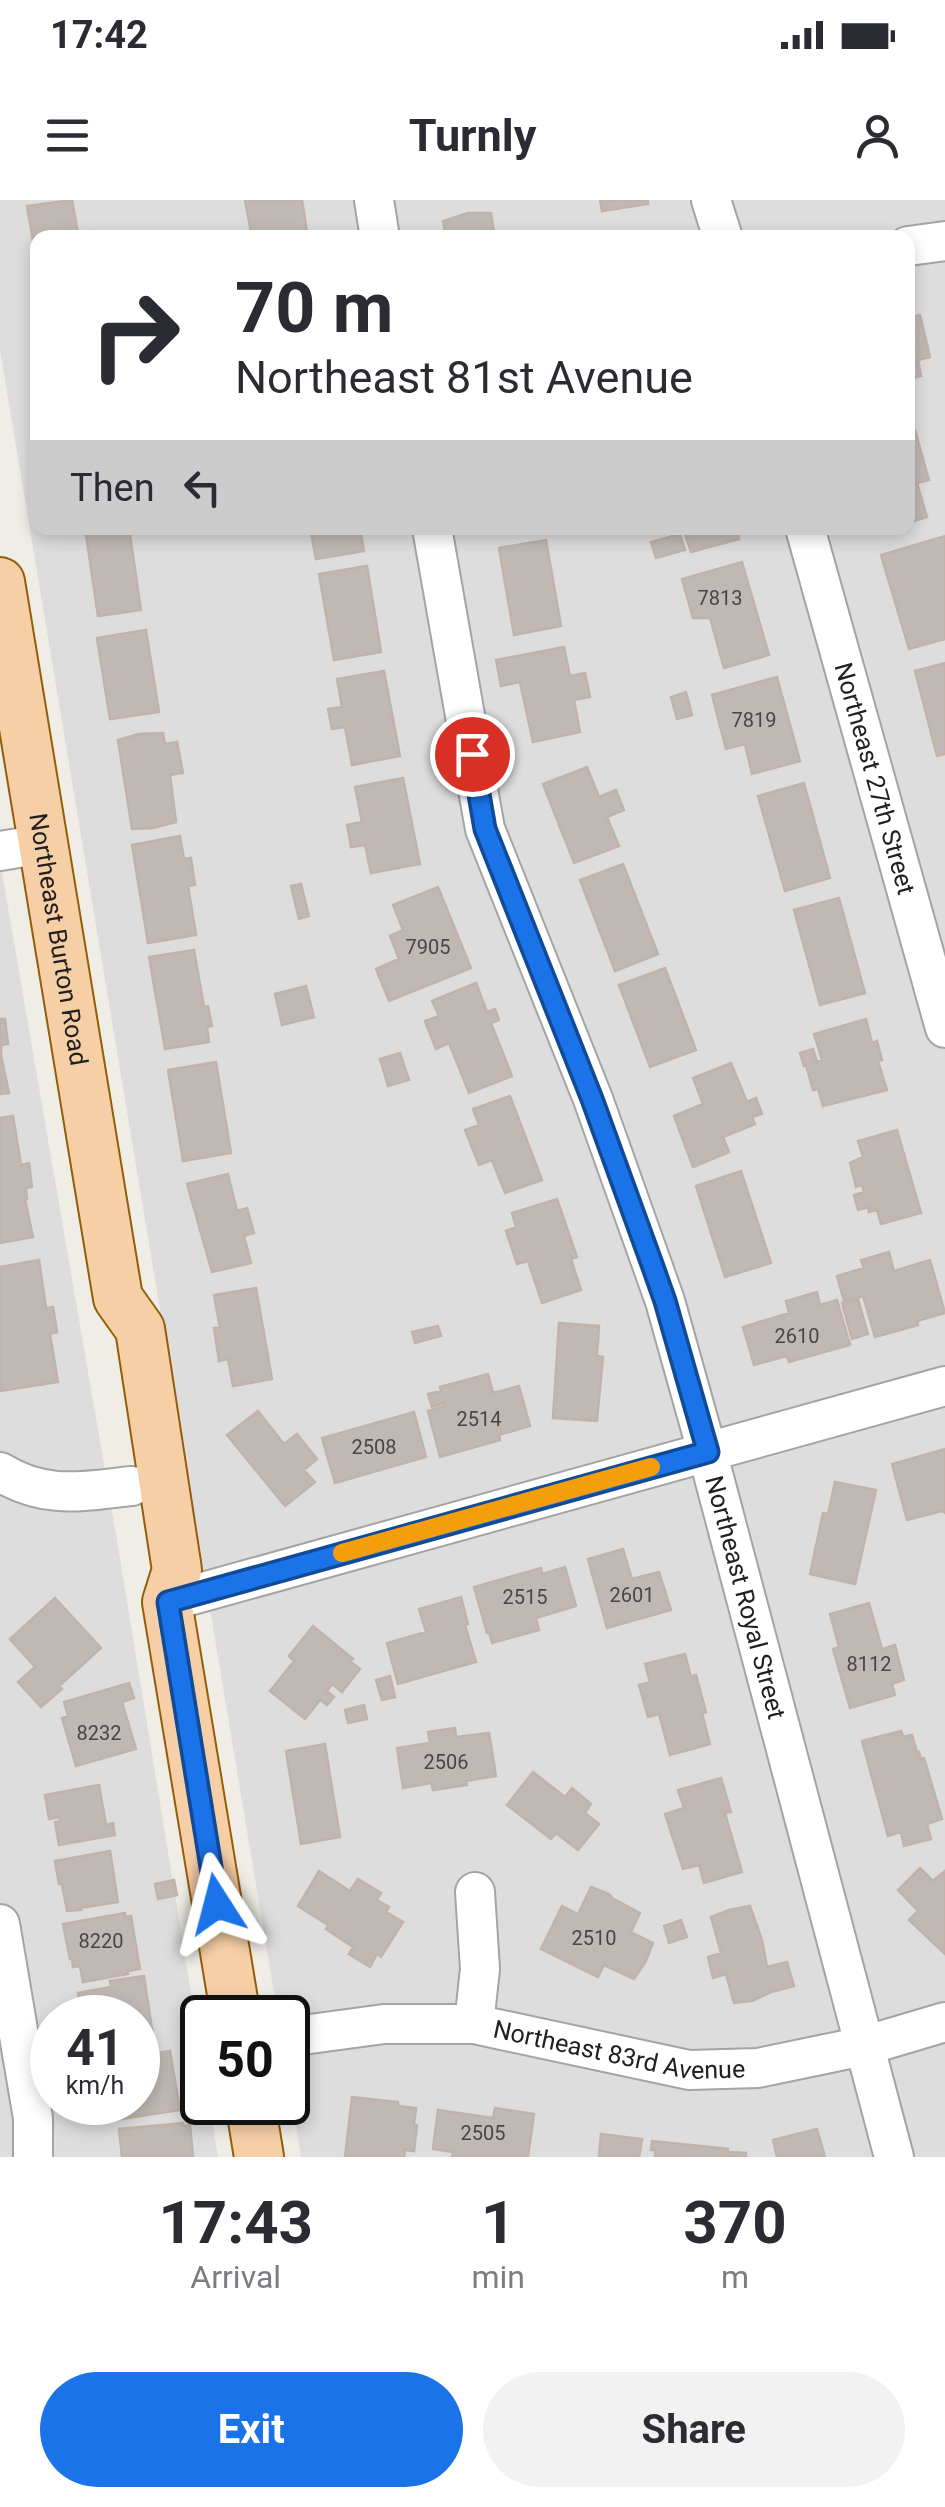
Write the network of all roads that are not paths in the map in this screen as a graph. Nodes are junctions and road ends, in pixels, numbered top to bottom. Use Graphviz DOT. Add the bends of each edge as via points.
graph roads {
  1 [pos="374,200"];
  2 [pos="712,200"];
  3 [pos="379,230"];
  4 [pos="720,230"];
  5 [pos="945,241"];
  6 [pos="915,245"];
  7 [pos="433,535"];
  8 [pos="806,535"];
  9 [pos="0,582"];
  10 [pos="22,848"];
  11 [pos="945,1028"];
  12 [pos="118,1298"];
  13 [pos="945,1386"];
  14 [pos="708,1452"];
  15 [pos="0,1472"];
  16 [pos="132,1486"];
  17 [pos="168,1602"];
  18 [pos="475,1892"];
  19 [pos="0,1924"];
  20 [pos="232,1995"];
  21 [pos="945,2022"];
  22 [pos="474,2024"];
  23 [pos="310,2034"];
  24 [pos="864,2046"];
  25 [pos="254,2125"];
  26 [pos="33,2157"];
  27 [pos="259,2157"];
  28 [pos="894,2157"];
  1 -- 3 [label="street"];
  2 -- 4 [label="street"];
  5 -- 6 [label="street"];
  7 -- 14 [label="street, Northeast Royal Street" via="485,829 639,1227"];
  8 -- 11 [label="street, Northeast 27th Street"];
  9 -- 10 [label="main road, Northeast Burton Road"];
  10 -- 12 [label="main road, Northeast Burton Road"];
  12 -- 16 [label="main road, Northeast Burton Road" via="107,1334"];
  12 -- 17 [label="main road, Northeast Burton Road" via="140,1328 177,1570"];
  13 -- 14 [label="street"];
  14 -- 17 [label="street"];
  14 -- 24 [label="street, Northeast Royal Street"];
  15 -- 16 [label="street" via="47,1492"];
  16 -- 17 [label="main road, Northeast Burton Road" via="147,1574"];
  17 -- 20 [label="main road, Northeast Burton Road"];
  18 -- 22 [label="street" via="480,1969"];
  19 -- 26 [label="street" via="33,2118"];
  21 -- 24 [label="street, Northeast 83rd Avenue"];
  22 -- 23 [label="street, Northeast 83rd Avenue" via="384,2024"];
  22 -- 24 [label="street, Northeast 83rd Avenue" via="690,2070 758,2068"];
  24 -- 28 [label="street, Northeast Royal Street"];
  25 -- 27 [label="main road"];
}
